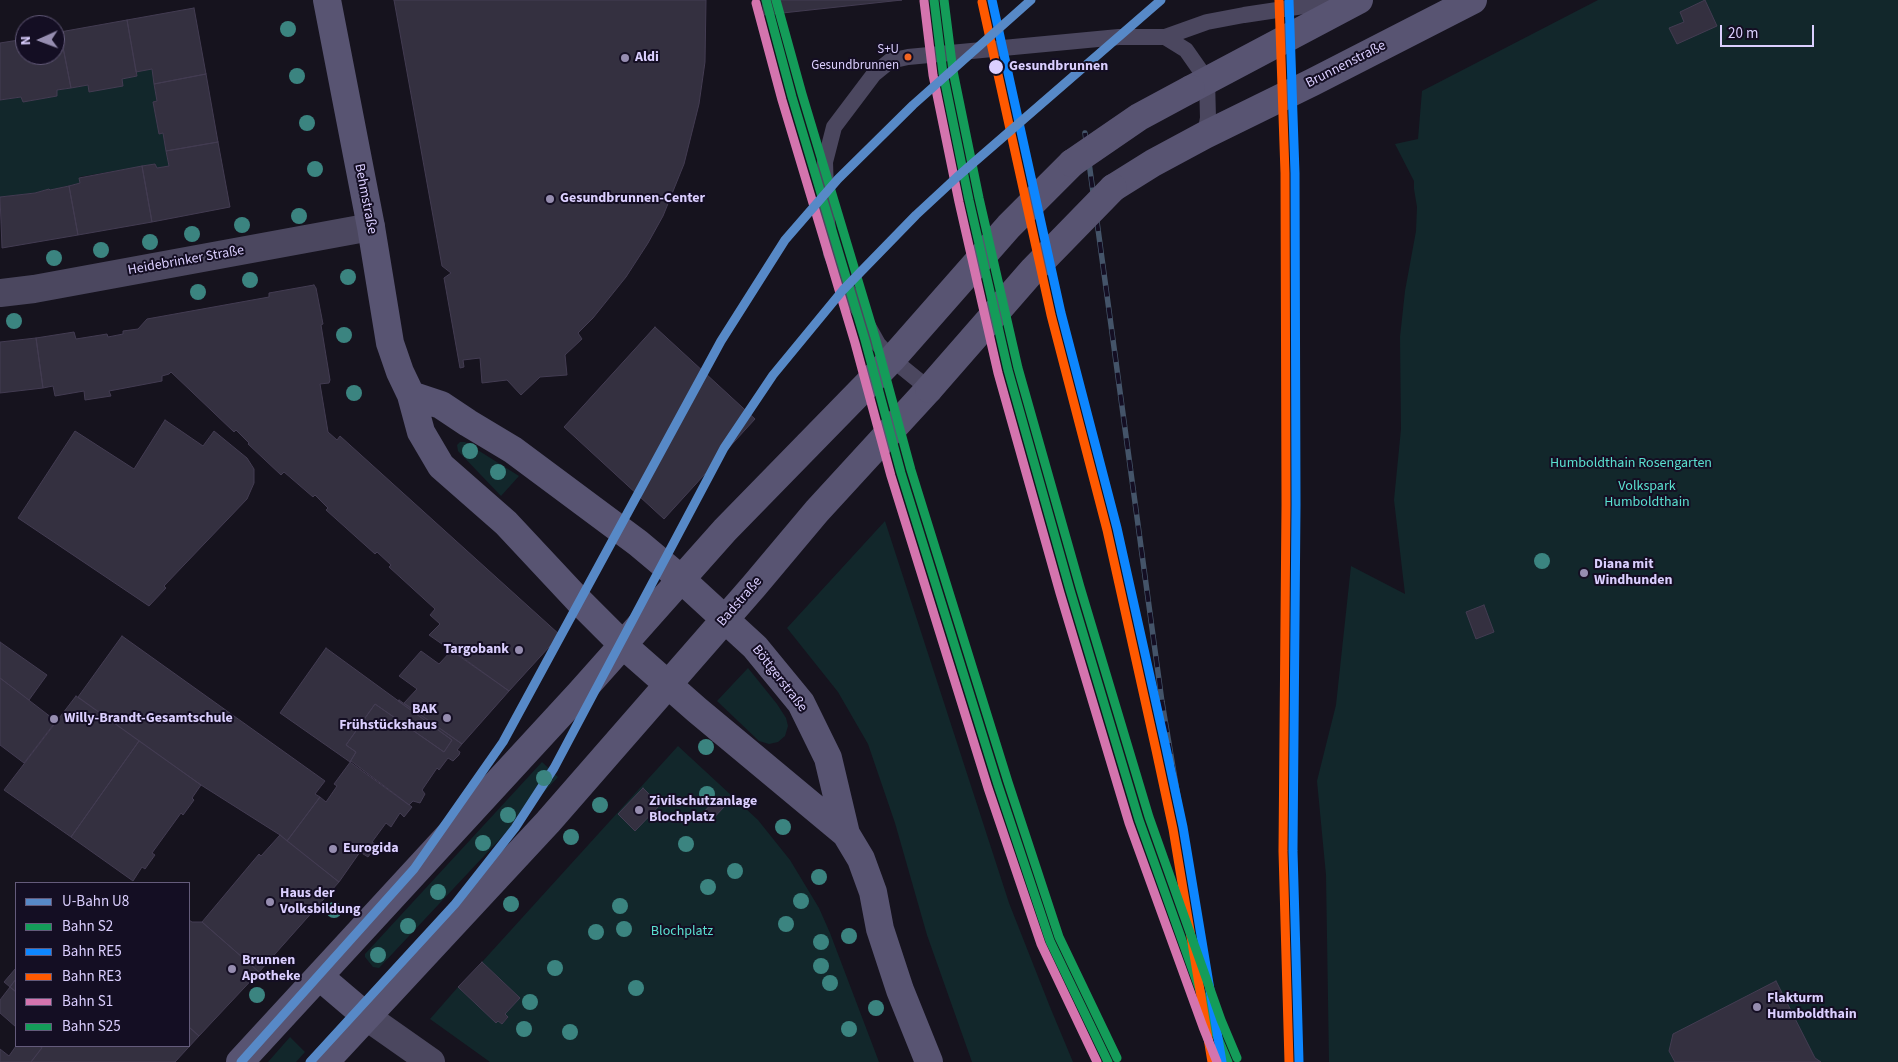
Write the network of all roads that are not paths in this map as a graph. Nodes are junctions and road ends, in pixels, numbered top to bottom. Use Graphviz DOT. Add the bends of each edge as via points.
graph roads {
  1 [pos="328,0"];
  2 [pos="1473,0"];
  3 [pos="1352,4"];
  4 [pos="1310,15"];
  5 [pos="1166,37"];
  6 [pos="1207,80"];
  7 [pos="1205,135"];
  8 [pos="1113,188"];
  9 [pos="371,227"];
  10 [pos="0,292"];
  11 [pos="885,351"];
  12 [pos="929,389"];
  13 [pos="411,395"];
  14 [pos="681,579"];
  15 [pos="724,620"];
  16 [pos="623,644"];
  17 [pos="669,683"];
  18 [pos="846,834"];
  19 [pos="320,977"];
  20 [pos="367,1017"];
  21 [pos="240,1062"];
  22 [pos="325,1062"];
  23 [pos="431,1062"];
  24 [pos="929,1062"];
  1 -- 9 [label="main road, Behmstraße"];
  2 -- 7 [label="main road, Brunnenstraße"];
  3 -- 4 [label="main road"];
  4 -- 5 [label="lane" via="1244,15 1207,22"];
  4 -- 6 [label="main road"];
  5 -- 6 [label="lane" via="1186,50"];
  5 -- 11 [label="lane" via="1119,37 908,57 890,61 874,74 834,127 825,162 831,253 842,280"];
  6 -- 7 [label="lane"];
  6 -- 11 [label="main road, bridge" via="1139,116 1072,163"];
  7 -- 8 [label="main road, Brunnenstraße"];
  8 -- 12 [label="main road, Badstraße, bridge" via="1033,270"];
  9 -- 10 [label="street, Heidebrinker Straße" via="34,289"];
  9 -- 13 [label="main road, Behmstraße" via="390,343"];
  11 -- 12 [label="lane"];
  11 -- 14 [label="main road" via="856,397"];
  12 -- 15 [label="main road, Badstraße" via="817,511"];
  13 -- 14 [label="main road" via="441,406 514,450"];
  13 -- 16 [label="main road, Behmstraße" via="421,432 441,466 506,524"];
  14 -- 15 [label="main road, Böttgerstraße"];
  14 -- 16 [label="main road"];
  15 -- 17 [label="main road, Badstraße"];
  15 -- 18 [label="main road, Böttgerstraße" via="755,647 801,703 828,758"];
  16 -- 17 [label="main road, Behmstraße"];
  16 -- 19 [label="main road"];
  17 -- 18 [label="main road, Böttgerstraße"];
  17 -- 20 [label="main road, Badstraße" via="548,822"];
  18 -- 24 [label="main road, Böttgerstraße" via="861,859 900,990"];
  19 -- 20 [label="main road"];
  19 -- 21 [label="main road"];
  20 -- 22 [label="main road, Badstraße"];
  20 -- 23 [label="street"];
}
